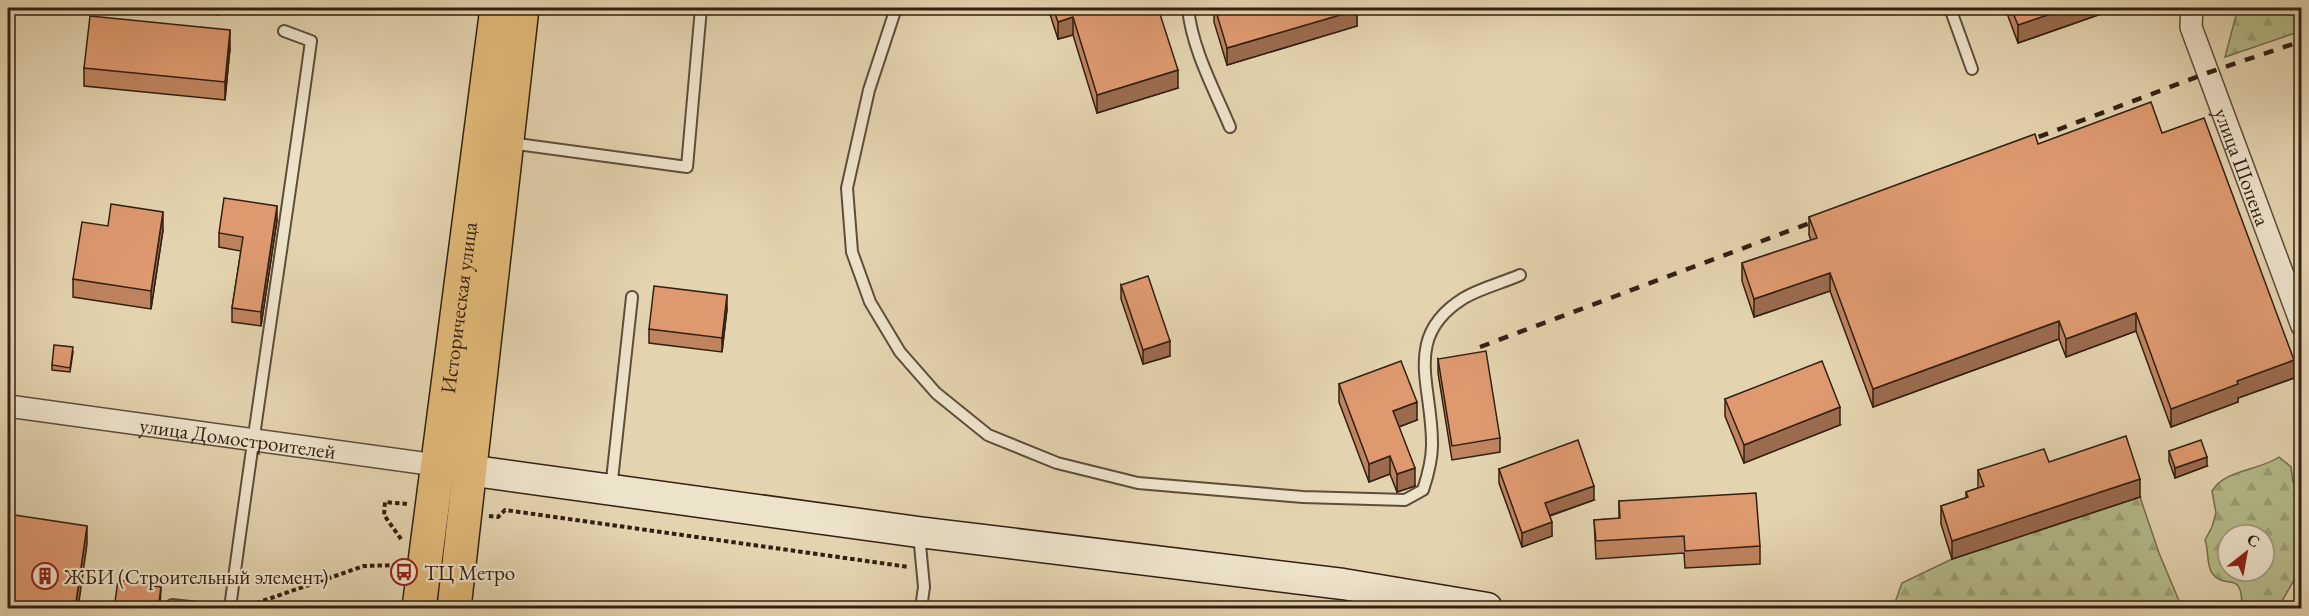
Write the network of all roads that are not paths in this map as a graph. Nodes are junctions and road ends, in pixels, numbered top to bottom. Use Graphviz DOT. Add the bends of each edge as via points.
graph roads {
  1 [pos="497,8"];
  2 [pos="522,8"];
  3 [pos="701,8"];
  4 [pos="896,8"];
  5 [pos="1188,8"];
  6 [pos="1950,8"];
  7 [pos="2192,8"];
  8 [pos="284,31"];
  9 [pos="1972,69"];
  10 [pos="1230,127"];
  11 [pos="507,142"];
  12 [pos="1520,275"];
  13 [pos="632,297"];
  14 [pos="2301,326"];
  15 [pos="8,406"];
  16 [pos="252,439"];
  17 [pos="436,465"];
  18 [pos="470,470"];
  19 [pos="611,489"];
  20 [pos="918,532"];
  21 [pos="172,605"];
  22 [pos="199,609"];
  23 [pos="230,609"];
  24 [pos="419,609"];
  25 [pos="454,609"];
  26 [pos="921,609"];
  27 [pos="1486,609"];
  1 -- 17 [label="highway, Историческая улица"];
  2 -- 11 [label="highway, Историческая улица"];
  3 -- 11 [label="lane" via="687,167"];
  4 -- 12 [label="lane" via="869,90 847,188 852,252 870,302 900,352 936,393 988,435 1057,463 1138,483 1303,497 1405,500 1423,490 1429,472 1432,445 1424,354 1429,335 1440,317 1465,298"];
  5 -- 10 [label="lane" via="1202,62"];
  6 -- 9 [label="lane"];
  7 -- 14 [label="street, улица Шопена" via="2191,27"];
  8 -- 16 [label="lane" via="311,41"];
  11 -- 18 [label="highway, Историческая улица"];
  13 -- 19 [label="lane"];
  15 -- 16 [label="street, улица Домостроителей"];
  16 -- 17 [label="street, улица Домостроителей"];
  16 -- 23 [label="lane"];
  17 -- 18 [label="main road, улица Домостроителей"];
  17 -- 24 [label="highway, Историческая улица"];
  18 -- 19 [label="main road, улица Домостроителей"];
  18 -- 25 [label="highway, Историческая улица"];
  19 -- 20 [label="main road, улица Домостроителей"];
  20 -- 26 [label="lane" via="924,587"];
  20 -- 27 [label="main road, улица Домостроителей" via="1343,584"];
  21 -- 22 [label="lane"];
}
